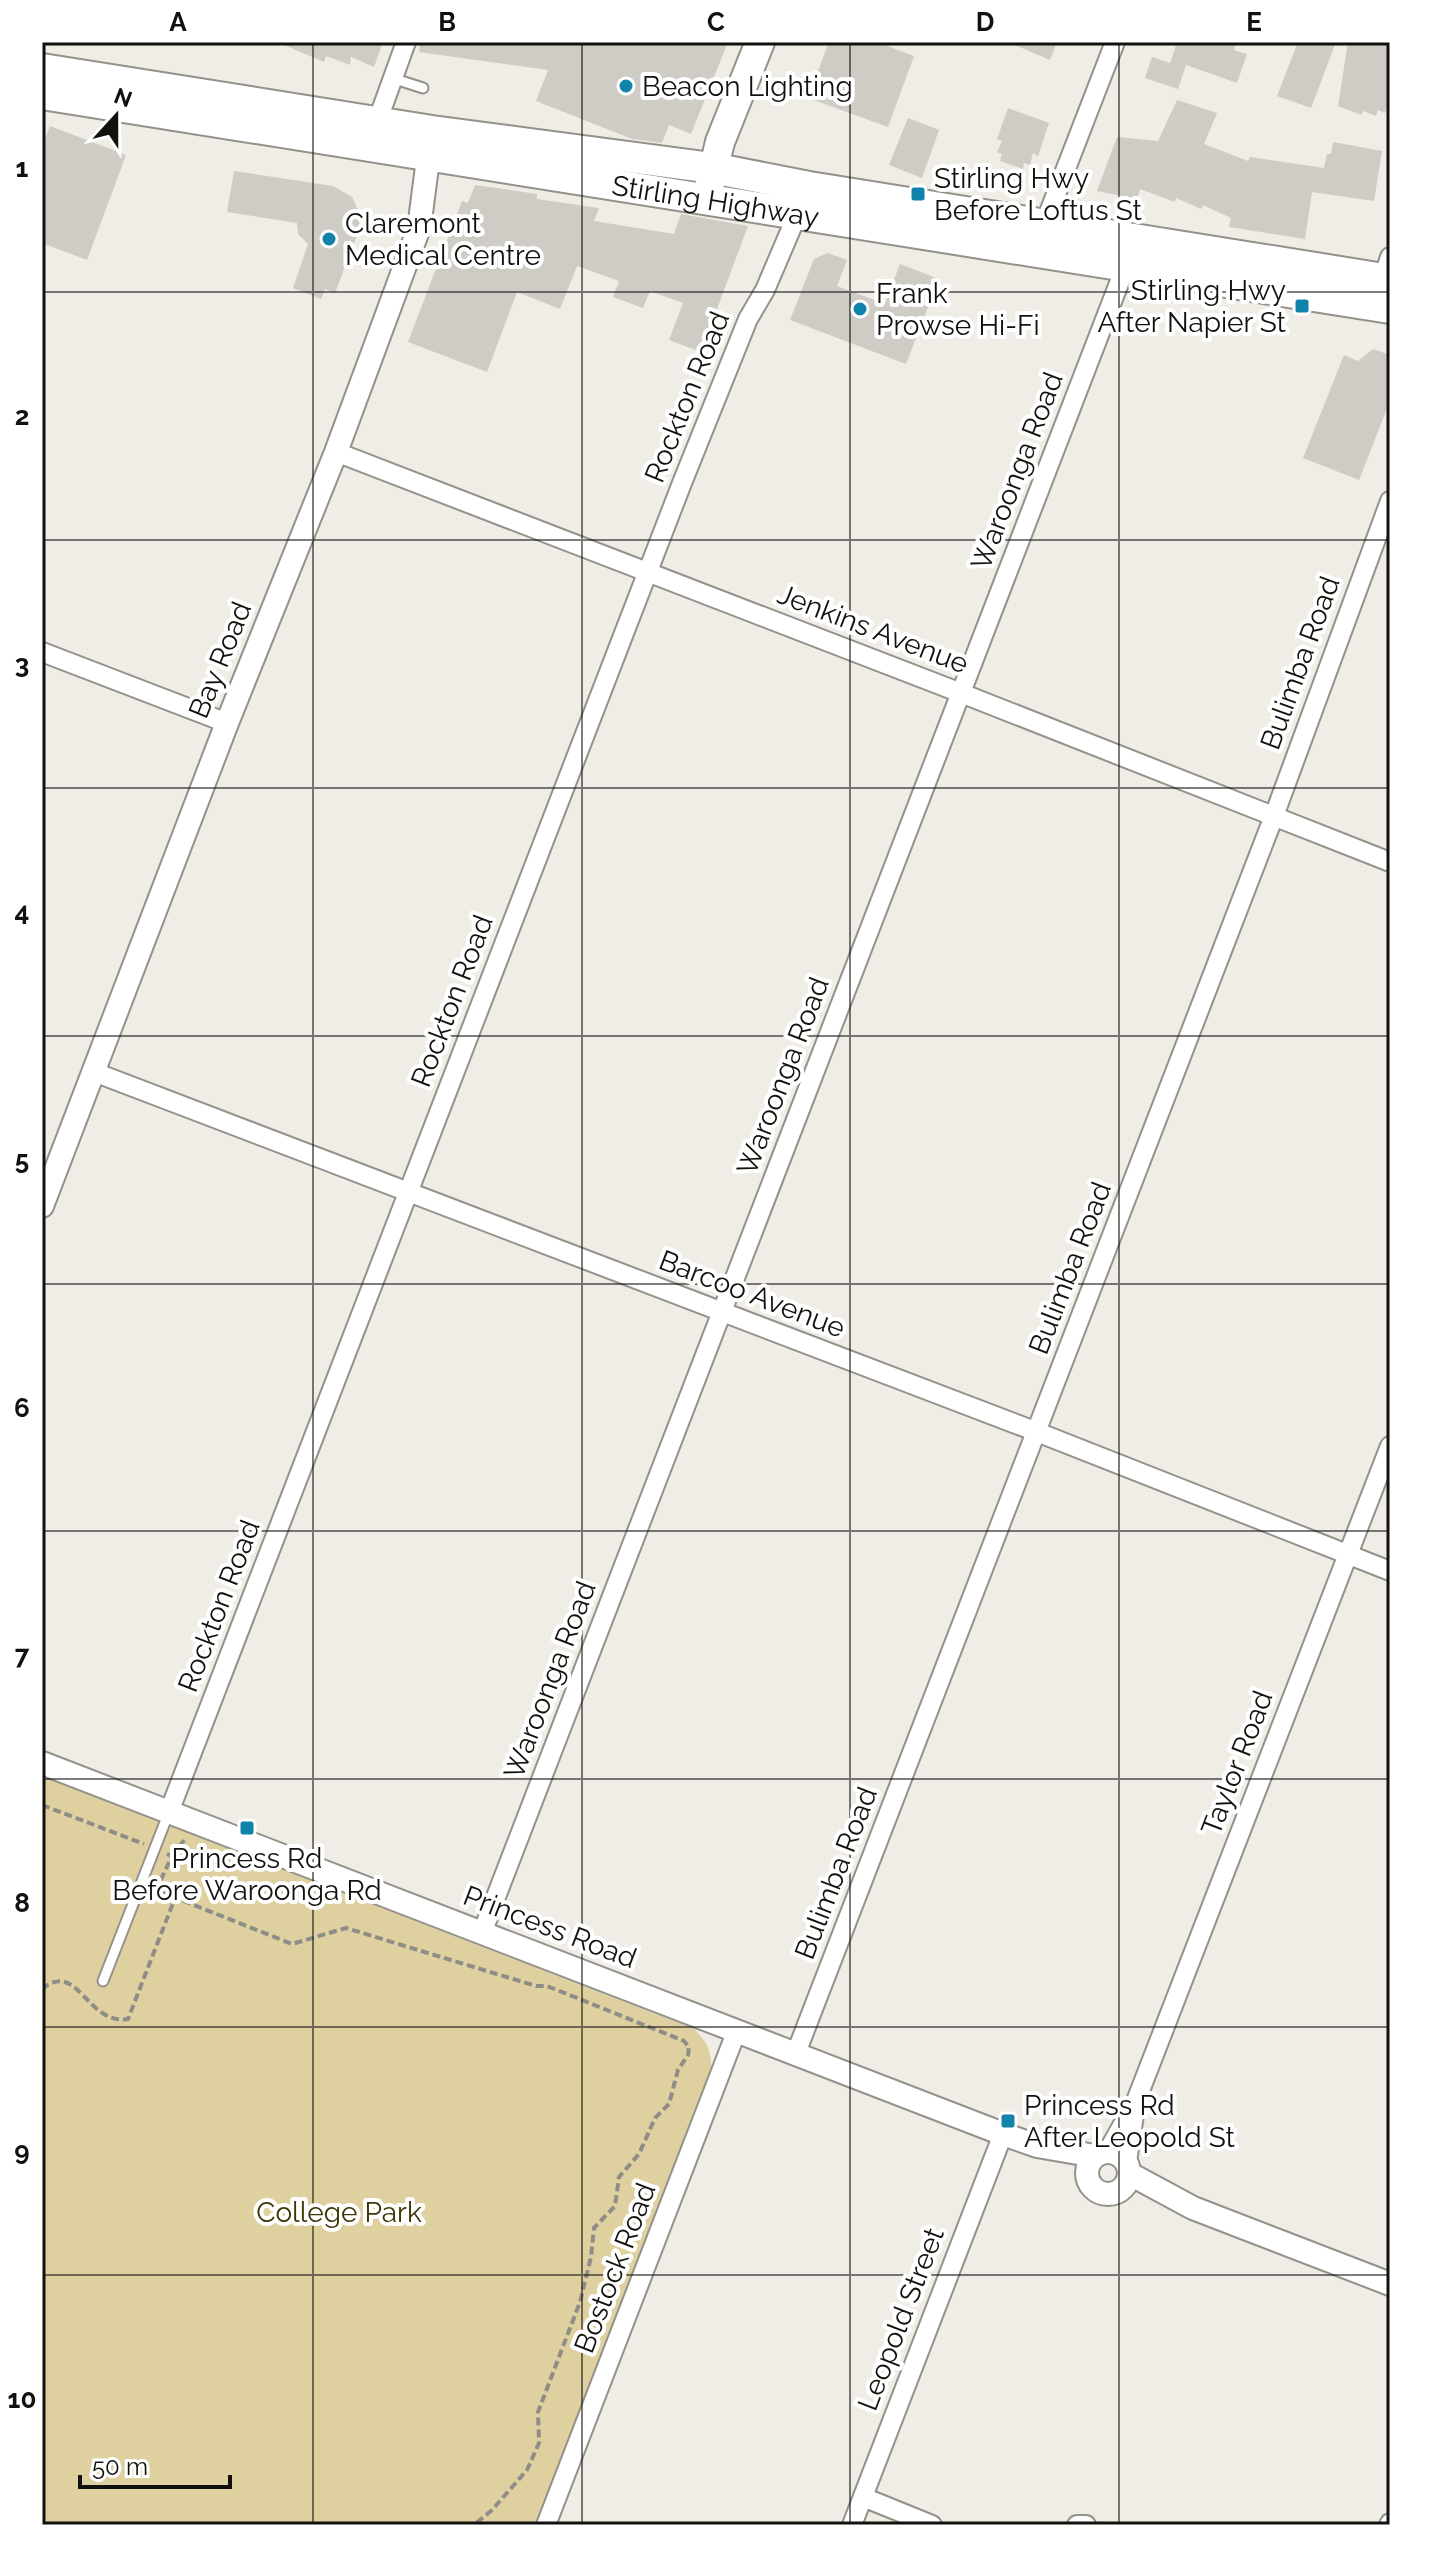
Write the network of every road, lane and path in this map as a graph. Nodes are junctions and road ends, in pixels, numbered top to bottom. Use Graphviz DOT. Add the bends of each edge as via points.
graph roads {
  1 [pos="406,42"];
  2 [pos="760,42"];
  3 [pos="1115,42"];
  4 [pos="42,69"];
  5 [pos="392,78"];
  6 [pos="423,88"];
  7 [pos="42,94"];
  8 [pos="377,122"];
  9 [pos="430,143"];
  10 [pos="712,168"];
  11 [pos="706,200"];
  12 [pos="797,215"];
  13 [pos="1039,238"];
  14 [pos="1131,252"];
  15 [pos="1386,286"];
  16 [pos="336,452"];
  17 [pos="1390,501"];
  18 [pos="648,574"];
  19 [pos="42,652"];
  20 [pos="961,693"];
  21 [pos="227,723"];
  22 [pos="1274,816"];
  23 [pos="1390,862"];
  24 [pos="94,1072"];
  25 [pos="408,1193"];
  26 [pos="42,1206"];
  27 [pos="722,1313"];
  28 [pos="1037,1432"];
  29 [pos="1390,1446"];
  30 [pos="1347,1555"];
  31 [pos="1390,1571"];
  32 [pos="42,1763"];
  33 [pos="42,1805"];
  34 [pos="169,1812"];
  35 [pos="189,1833"];
  36 [pos="155,1849"];
  37 [pos="172,1856"];
  38 [pos="482,1933"];
  39 [pos="103,1981"];
  40 [pos="737,2030"];
  41 [pos="796,2053"];
  42 [pos="1003,2134"];
  43 [pos="1111,2168"];
  44 [pos="1390,2284"];
  45 [pos="863,2497"];
  46 [pos="474,2525"];
  47 [pos="546,2525"];
  48 [pos="852,2525"];
  49 [pos="932,2525"];
  50 [pos="1077,2525"];
  51 [pos="1086,2525"];
  1 -- 5 [label="street"];
  2 -- 10 [label="main road"];
  3 -- 13 [label="street"];
  4 -- 8 [label="highway, Stirling Highway"];
  5 -- 6 [label="lane"];
  5 -- 8 [label="street"];
  7 -- 9 [label="highway, Stirling Highway"];
  8 -- 9 [label="highway, Stirling Highway"];
  9 -- 10 [label="highway, Stirling Highway"];
  9 -- 11 [label="highway, Stirling Highway"];
  9 -- 16 [label="street, Bay Road" via="419,228"];
  10 -- 11 [label="main road"];
  10 -- 13 [label="highway, Stirling Highway"];
  11 -- 12 [label="highway, Stirling Highway"];
  12 -- 13 [label="highway, Stirling Highway"];
  12 -- 18 [label="street, Rockton Road" via="748,319"];
  13 -- 14 [label="highway, Stirling Highway"];
  14 -- 15 [label="highway, Stirling Highway"];
  14 -- 20 [label="street, Waroonga Road"];
  16 -- 18 [label="street, Jenkins Avenue"];
  16 -- 21 [label="street, Bay Road"];
  17 -- 22 [label="street, Bulimba Road"];
  18 -- 20 [label="street, Jenkins Avenue"];
  18 -- 25 [label="street, Rockton Road"];
  19 -- 21 [label="street"];
  20 -- 22 [label="street, Jenkins Avenue"];
  20 -- 27 [label="street, Waroonga Road"];
  21 -- 24 [label="street, Bay Road"];
  22 -- 23 [label="street, Jenkins Avenue"];
  22 -- 28 [label="street, Bulimba Road"];
  24 -- 25 [label="street, Barcoo Avenue"];
  24 -- 26 [label="street, Bay Road"];
  25 -- 27 [label="street, Barcoo Avenue"];
  25 -- 34 [label="street, Rockton Road"];
  27 -- 28 [label="street, Barcoo Avenue"];
  27 -- 38 [label="street, Waroonga Road"];
  28 -- 30 [label="street, Barcoo Avenue"];
  28 -- 41 [label="street, Bulimba Road"];
  29 -- 30 [label="street, Taylor Road"];
  30 -- 31 [label="street, Barcoo Avenue"];
  30 -- 43 [label="street, Taylor Road"];
  32 -- 34 [label="street, Princess Road"];
  33 -- 36 [label="path"];
  34 -- 36 [label="lane"];
  34 -- 38 [label="street, Princess Road"];
  35 -- 37 [label="path"];
  36 -- 37 [label="path"];
  36 -- 39 [label="lane"];
  37 -- 46 [label="path" via="156,1890 292,1944 354,1929 547,1986 689,2047 669,2104 619,2177 615,2206 594,2228 580,2302 538,2412 539,2443 527,2470"];
  38 -- 40 [label="street, Princess Road"];
  40 -- 41 [label="street, Princess Road"];
  40 -- 47 [label="street, Bostock Road"];
  41 -- 42 [label="street, Princess Road"];
  42 -- 43 [label="street, Princess Road"];
  42 -- 45 [label="street, Leopold Street"];
  43 -- 44 [label="street, Princess Road" via="1193,2208"];
  45 -- 48 [label="street, Leopold Street"];
  45 -- 49 [label="street"];
  50 -- 51 [label="street"];
}
